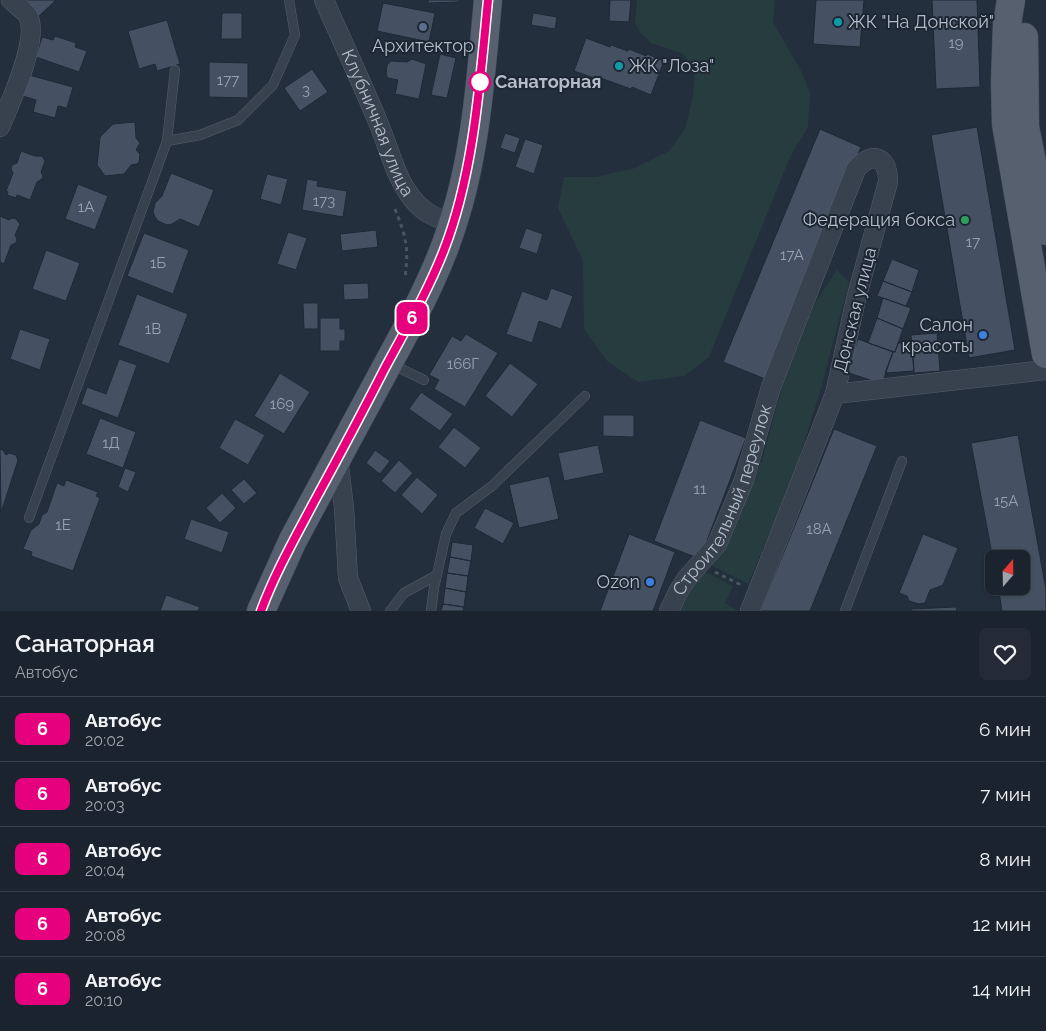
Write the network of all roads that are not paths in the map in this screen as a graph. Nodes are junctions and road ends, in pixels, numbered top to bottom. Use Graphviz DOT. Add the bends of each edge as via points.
graph roads {
  1 [pos="11,0"];
  2 [pos="289,0"];
  3 [pos="324,0"];
  4 [pos="488,0"];
  5 [pos="1011,0"];
  6 [pos="1030,0"];
  7 [pos="175,70"];
  8 [pos="0,126"];
  9 [pos="167,141"];
  10 [pos="453,224"];
  11 [pos="1046,231"];
  12 [pos="1046,354"];
  13 [pos="388,363"];
  14 [pos="1046,370"];
  15 [pos="424,380"];
  16 [pos="771,387"];
  17 [pos="835,394"];
  18 [pos="585,396"];
  19 [pos="338,458"];
  20 [pos="902,461"];
  21 [pos="29,518"];
  22 [pos="437,576"];
  23 [pos="260,611"];
  24 [pos="361,611"];
  25 [pos="390,611"];
  26 [pos="431,611"];
  27 [pos="670,611"];
  28 [pos="750,611"];
  29 [pos="845,611"];
  1 -- 8 [label="street" via="27,16 31,29 30,43"];
  2 -- 9 [label="lane" via="295,35 273,85 238,120 200,135"];
  3 -- 10 [label="street, Клубничная улица" via="378,122 400,181 424,211"];
  4 -- 10 [label="main road" via="472,138"];
  5 -- 12 [label="main road" via="1007,24 1006,124"];
  6 -- 11 [label="main road" via="1024,25 1025,127"];
  7 -- 9 [label="lane"];
  9 -- 21 [label="lane"];
  10 -- 13 [label="main road" via="430,283"];
  13 -- 15 [label="lane"];
  13 -- 19 [label="main road"];
  14 -- 17 [label="street, Донская улица"];
  16 -- 17 [label="street, Донская улица" via="856,169 863,160 877,159 888,170 888,182 856,299"];
  16 -- 27 [label="street, Строительный переулок" via="744,480 717,544 687,578"];
  17 -- 28 [label="street"];
  18 -- 22 [label="lane" via="492,486 456,513 446,534"];
  19 -- 23 [label="main road" via="293,540"];
  19 -- 24 [label="street" via="348,578"];
  20 -- 29 [label="lane"];
  22 -- 25 [label="lane" via="404,593"];
  22 -- 26 [label="lane"];
}
